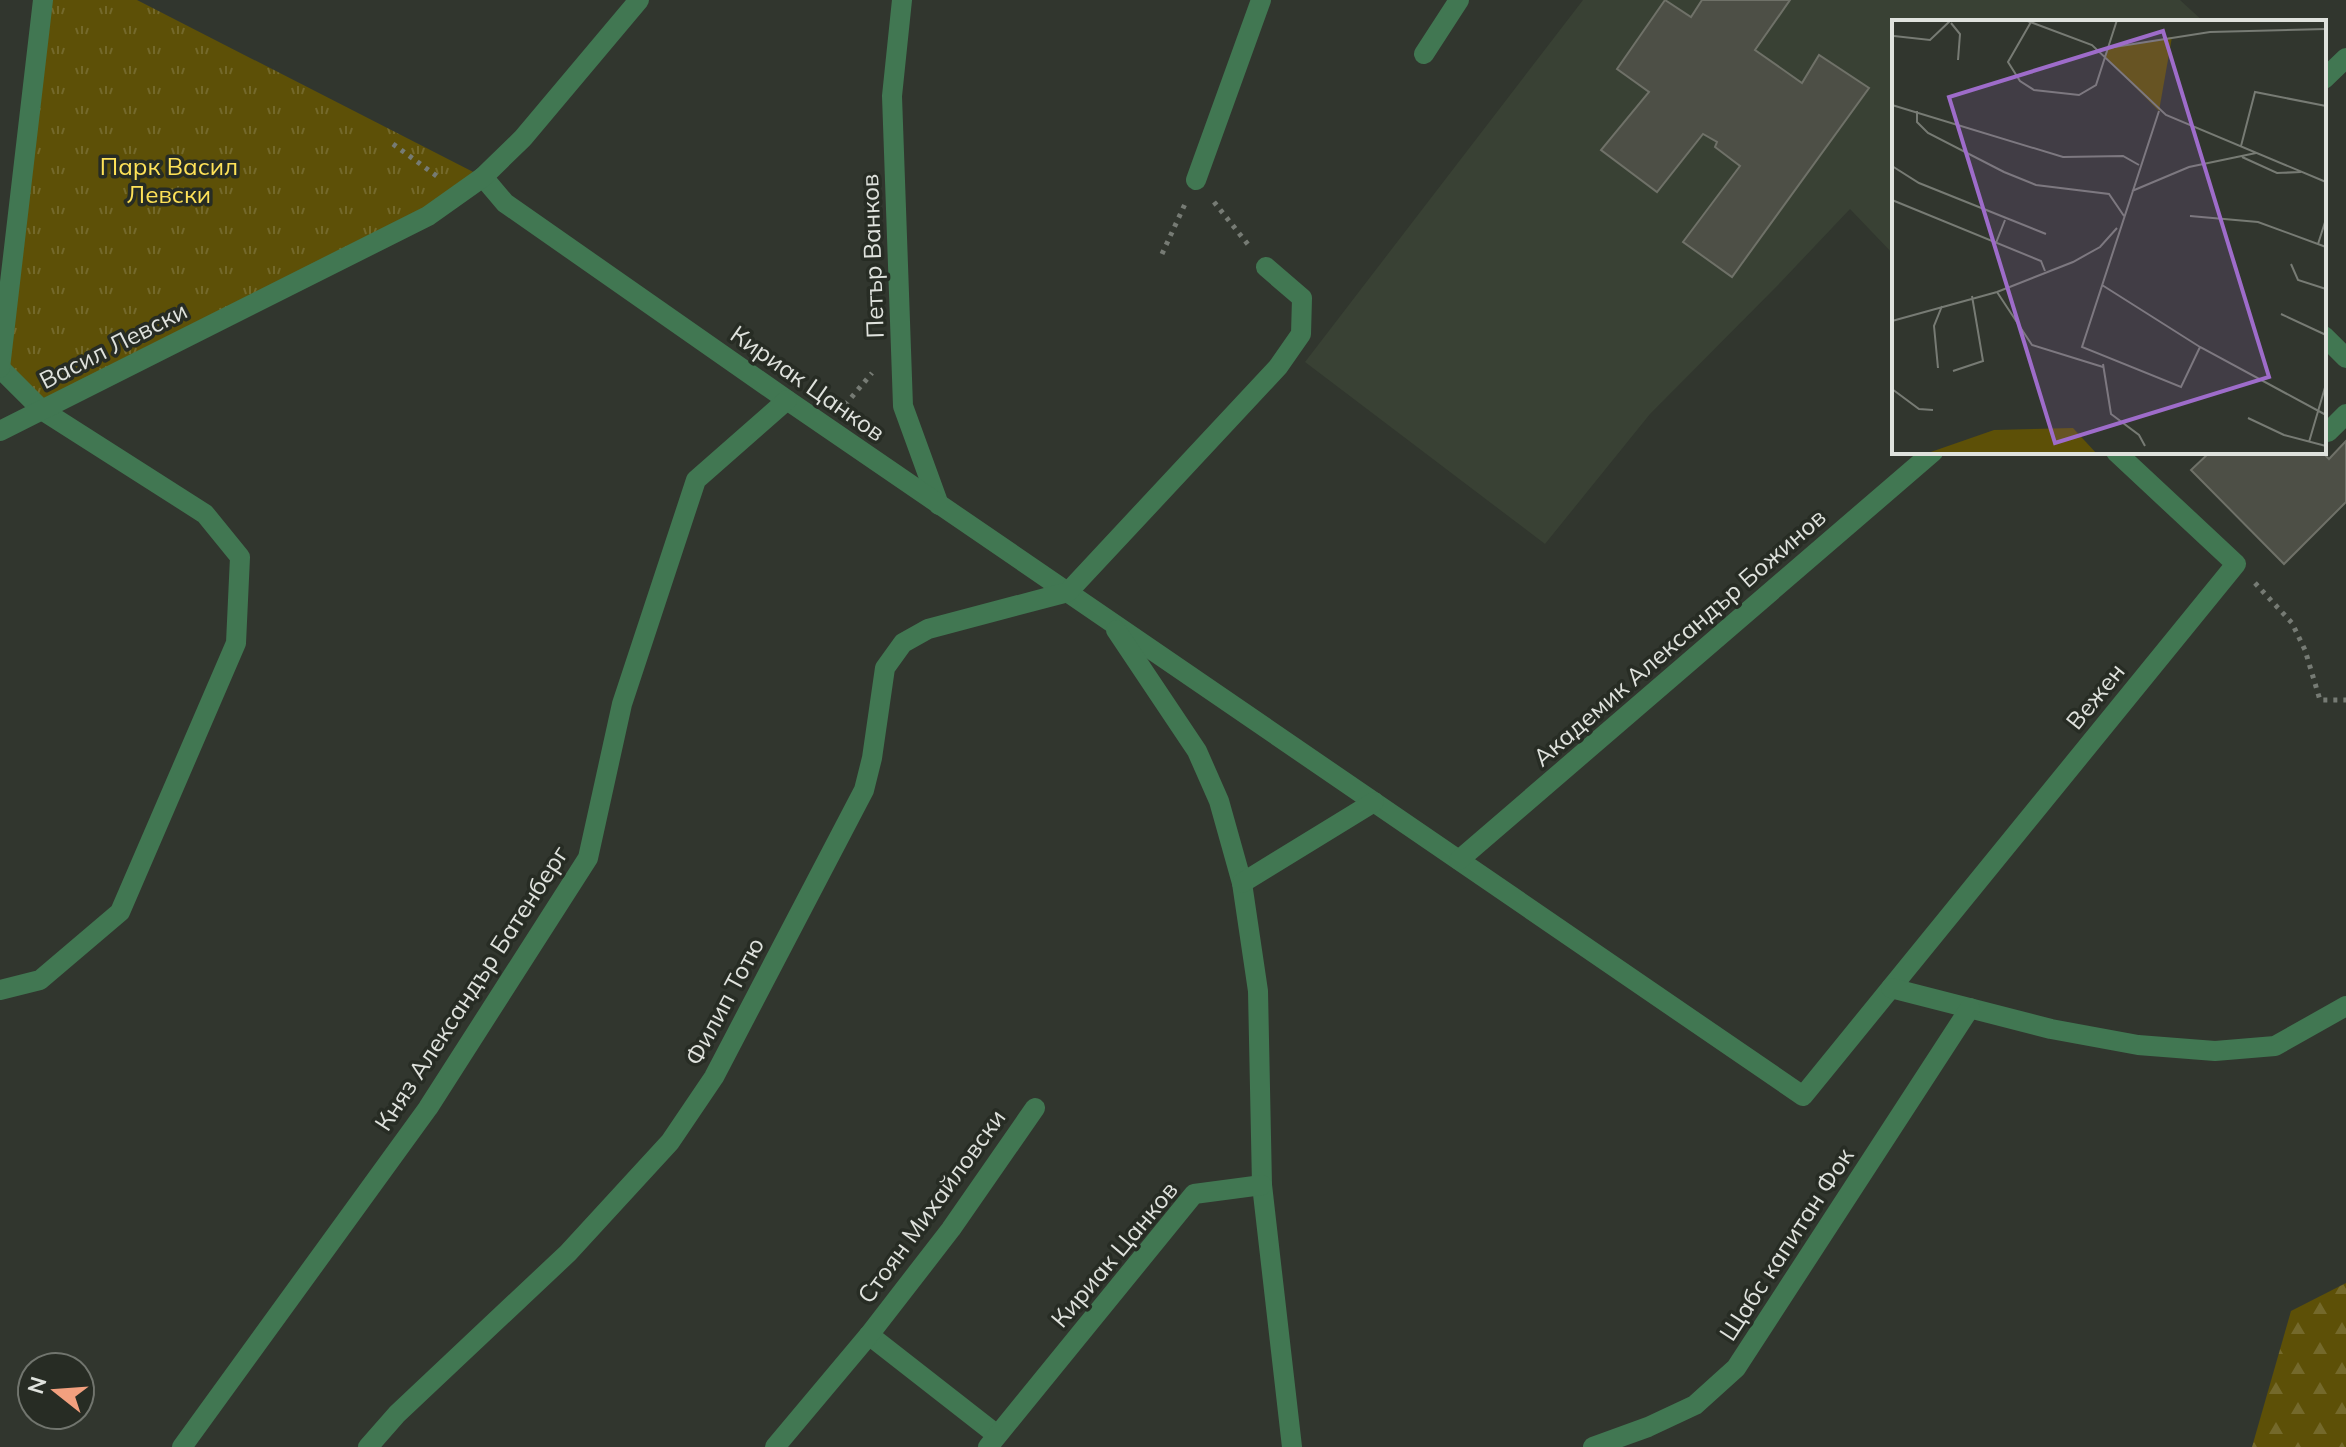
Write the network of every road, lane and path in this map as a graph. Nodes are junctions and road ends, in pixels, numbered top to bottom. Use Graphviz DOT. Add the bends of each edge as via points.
graph roads {
  1 [pos="43,0"];
  2 [pos="639,0"];
  3 [pos="902,0"];
  4 [pos="1261,0"];
  5 [pos="1459,0"];
  6 [pos="1424,54"];
  7 [pos="2346,58"];
  8 [pos="2326,77"];
  9 [pos="393,144"];
  10 [pos="483,177"];
  11 [pos="439,178"];
  12 [pos="1196,180"];
  13 [pos="1162,254"];
  14 [pos="1266,267"];
  15 [pos="2326,338"];
  16 [pos="901,340"];
  17 [pos="2346,358"];
  18 [pos="0,368"];
  19 [pos="787,400"];
  20 [pos="42,410"];
  21 [pos="2346,414"];
  22 [pos="825,427"];
  23 [pos="0,431"];
  24 [pos="2328,432"];
  25 [pos="1931,454"];
  26 [pos="2118,454"];
  27 [pos="939,505"];
  28 [pos="2236,564"];
  29 [pos="1068,592"];
  30 [pos="1111,622"];
  31 [pos="2346,700"];
  32 [pos="1374,802"];
  33 [pos="1459,860"];
  34 [pos="1242,883"];
  35 [pos="1891,988"];
  36 [pos="0,990"];
  37 [pos="2346,1006"];
  38 [pos="1970,1008"];
  39 [pos="1035,1108"];
  40 [pos="1262,1185"];
  41 [pos="869,1335"];
  42 [pos="993,1441"];
  43 [pos="182,1447"];
  44 [pos="368,1447"];
  45 [pos="775,1447"];
  46 [pos="1292,1447"];
  47 [pos="1593,1447"];
  1 -- 18 [label="street"];
  2 -- 10 [label="street, Васил Левски" via="523,138"];
  3 -- 16 [label="street, Петър Ванков" via="892,96"];
  4 -- 12 [label="street"];
  5 -- 6 [label="street"];
  7 -- 8 [label="street"];
  9 -- 11 [label="path"];
  10 -- 19 [label="street, Кириак Цанков" via="505,203"];
  10 -- 20 [label="street, Васил Левски" via="428,216"];
  12 -- 13 [label="path"];
  12 -- 14 [label="path"];
  14 -- 29 [label="street" via="1302,298 1301,334 1278,367"];
  15 -- 17 [label="street"];
  16 -- 22 [label="path"];
  16 -- 27 [label="street, Петър Ванков" via="903,406"];
  18 -- 20 [label="street"];
  19 -- 22 [label="street, Кириак Цанков"];
  19 -- 43 [label="street, Княз Александър Батенберг" via="696,480 622,704 588,858 428,1108"];
  20 -- 23 [label="street"];
  20 -- 36 [label="street, Васил Левски" via="205,514 240,557 236,643 120,912 40,980"];
  21 -- 24 [label="street"];
  22 -- 27 [label="street, Кириак Цанков"];
  25 -- 33 [label="street, Академик Александър Божинов"];
  26 -- 28 [label="street"];
  27 -- 29 [label="street, Кириак Цанков"];
  28 -- 31 [label="path" via="2292,623 2320,700"];
  28 -- 35 [label="street, Вежен"];
  29 -- 30 [label="street, Кириак Цанков"];
  29 -- 44 [label="street, Филип Тотю" via="928,629 903,643 885,668 864,790 714,1077 670,1142 568,1253"];
  30 -- 32 [label="street, Кириак Цанков"];
  30 -- 34 [label="street, Кириак Цанков" via="1197,751 1219,801"];
  32 -- 33 [label="street, Кириак Цанков"];
  32 -- 34 [label="street"];
  33 -- 35 [label="street, Вежен" via="1803,1096"];
  34 -- 40 [label="street, Кириак Цанков" via="1258,991"];
  35 -- 38 [label="street"];
  37 -- 38 [label="street" via="2275,1046 2215,1051 2138,1045"];
  38 -- 47 [label="street, Щабс капитан Фок" via="1736,1368 1695,1405"];
  39 -- 41 [label="street, Стоян Михайловски"];
  40 -- 42 [label="street, Кириак Цанков" via="1194,1194"];
  40 -- 46 [label="street"];
  41 -- 42 [label="street, Стоян Михайловски"];
  41 -- 45 [label="street, Стоян Михайловски"];
}
